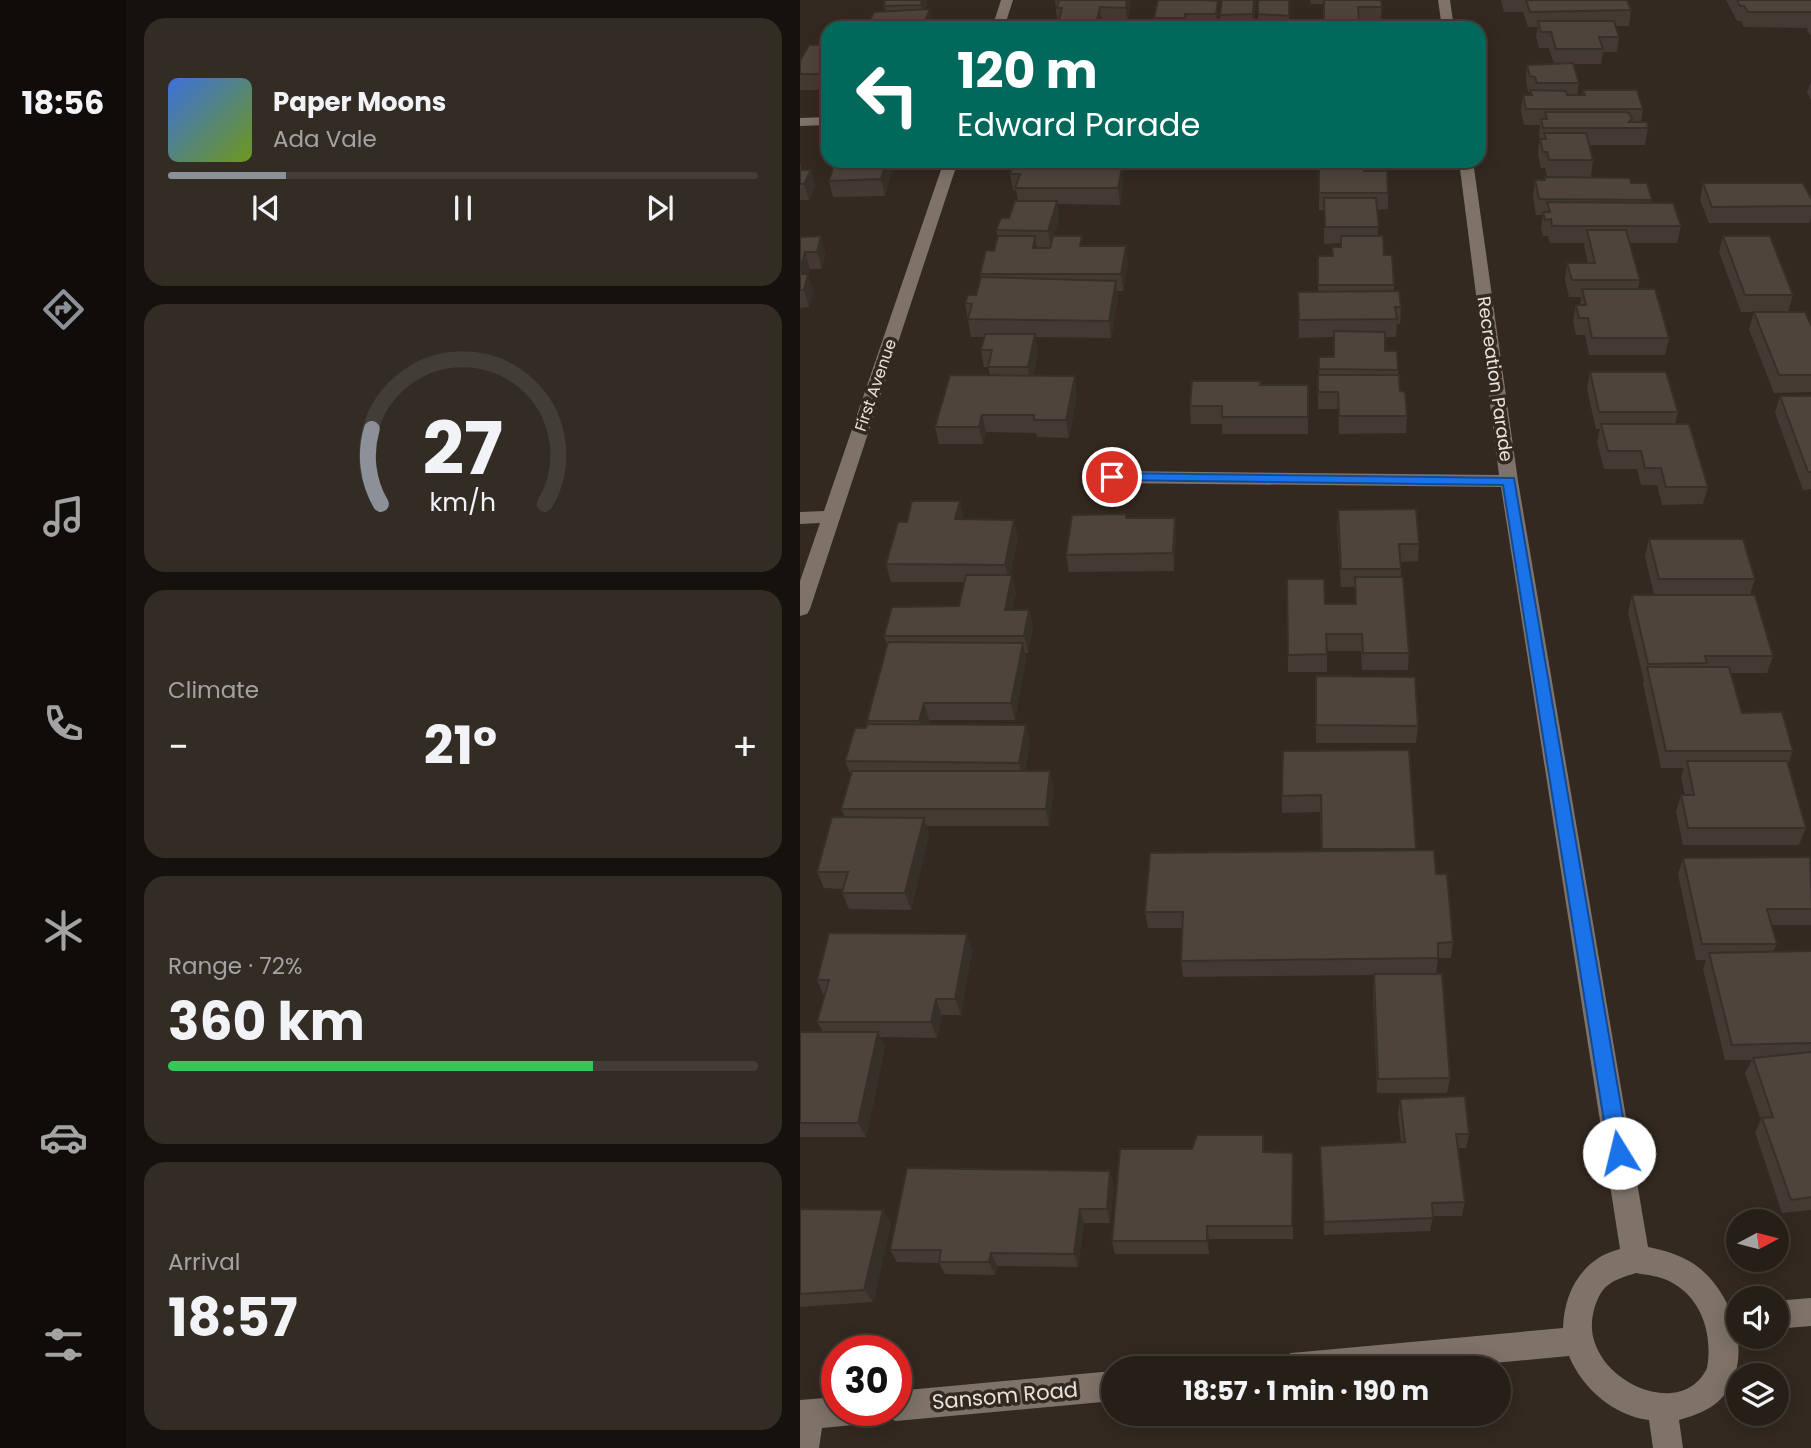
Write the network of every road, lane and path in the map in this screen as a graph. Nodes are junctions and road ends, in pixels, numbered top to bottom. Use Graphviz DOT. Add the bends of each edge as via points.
graph roads {
  1 [pos="1007,0"];
  2 [pos="1444,0"];
  3 [pos="1000,21"];
  4 [pos="1447,21"];
  5 [pos="821,121"];
  6 [pos="800,122"];
  7 [pos="949,168"];
  8 [pos="1467,168"];
  9 [pos="1112,477"];
  10 [pos="1509,481"];
  11 [pos="831,517"];
  12 [pos="800,519"];
  13 [pos="800,609"];
  14 [pos="1636,1259"];
  15 [pos="1811,1312"];
  16 [pos="1789,1314"];
  17 [pos="1726,1317"];
  18 [pos="1726,1340"];
  19 [pos="1577,1341"];
  20 [pos="1418,1356"];
  21 [pos="1101,1386"];
  22 [pos="912,1404"];
  23 [pos="1663,1414"];
  24 [pos="804,1415"];
  25 [pos="804,1448"];
  26 [pos="1669,1448"];
  1 -- 3 [label="street"];
  2 -- 4 [label="street"];
  5 -- 6 [label="street"];
  7 -- 11 [label="street, First Avenue"];
  8 -- 10 [label="street, Recreation Parade"];
  9 -- 10 [label="street"];
  10 -- 14 [label="street, Recreation Parade"];
  11 -- 12 [label="street"];
  11 -- 13 [label="street, First Avenue"];
  14 -- 17 [label="street" via="1662,1263 1686,1275"];
  14 -- 19 [label="street" via="1609,1266 1588,1284 1577,1310"];
  15 -- 16 [label="street"];
  18 -- 23 [label="street" via="1722,1373 1708,1394 1688,1408"];
  19 -- 20 [label="street"];
  19 -- 23 [label="street" via="1599,1384 1640,1410"];
  21 -- 22 [label="street, Sansom Road"];
  23 -- 26 [label="street"];
  24 -- 25 [label="street"];
}
